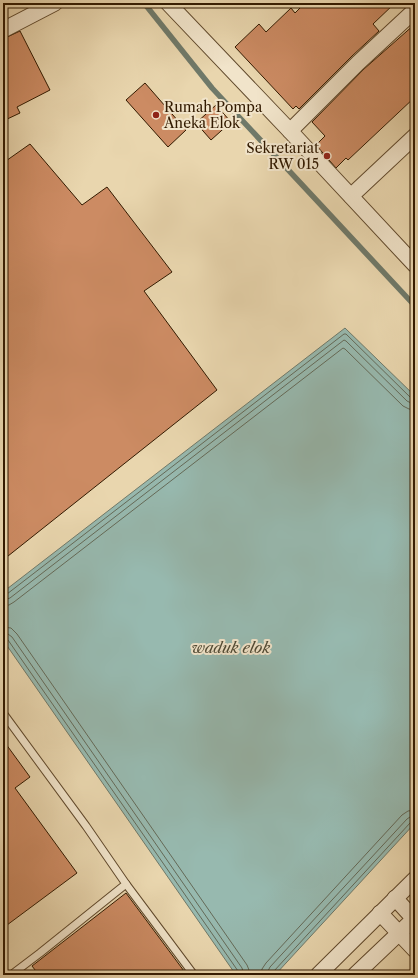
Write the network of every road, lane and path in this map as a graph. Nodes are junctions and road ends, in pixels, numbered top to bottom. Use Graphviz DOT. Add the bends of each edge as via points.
graph roads {
  1 [pos="55,3"];
  2 [pos="172,7"];
  3 [pos="415,10"];
  4 [pos="3,30"];
  5 [pos="290,131"];
  6 [pos="415,136"];
  7 [pos="351,196"];
  8 [pos="415,265"];
  9 [pos="3,713"];
  10 [pos="415,879"];
  11 [pos="126,884"];
  12 [pos="395,898"];
  13 [pos="380,913"];
  14 [pos="415,919"];
  15 [pos="399,933"];
  16 [pos="415,950"];
  17 [pos="11,975"];
  18 [pos="194,975"];
  19 [pos="318,975"];
  20 [pos="356,975"];
  1 -- 4 [label="street"];
  2 -- 5 [label="street"];
  3 -- 5 [label="street"];
  5 -- 7 [label="street"];
  6 -- 7 [label="street"];
  7 -- 8 [label="street"];
  9 -- 11 [label="lane"];
  10 -- 12 [label="street"];
  11 -- 17 [label="lane"];
  11 -- 18 [label="lane"];
  12 -- 13 [label="street"];
  12 -- 14 [label="street"];
  13 -- 15 [label="street"];
  13 -- 19 [label="street"];
  14 -- 15 [label="street"];
  15 -- 16 [label="street"];
  15 -- 20 [label="street"];
}
